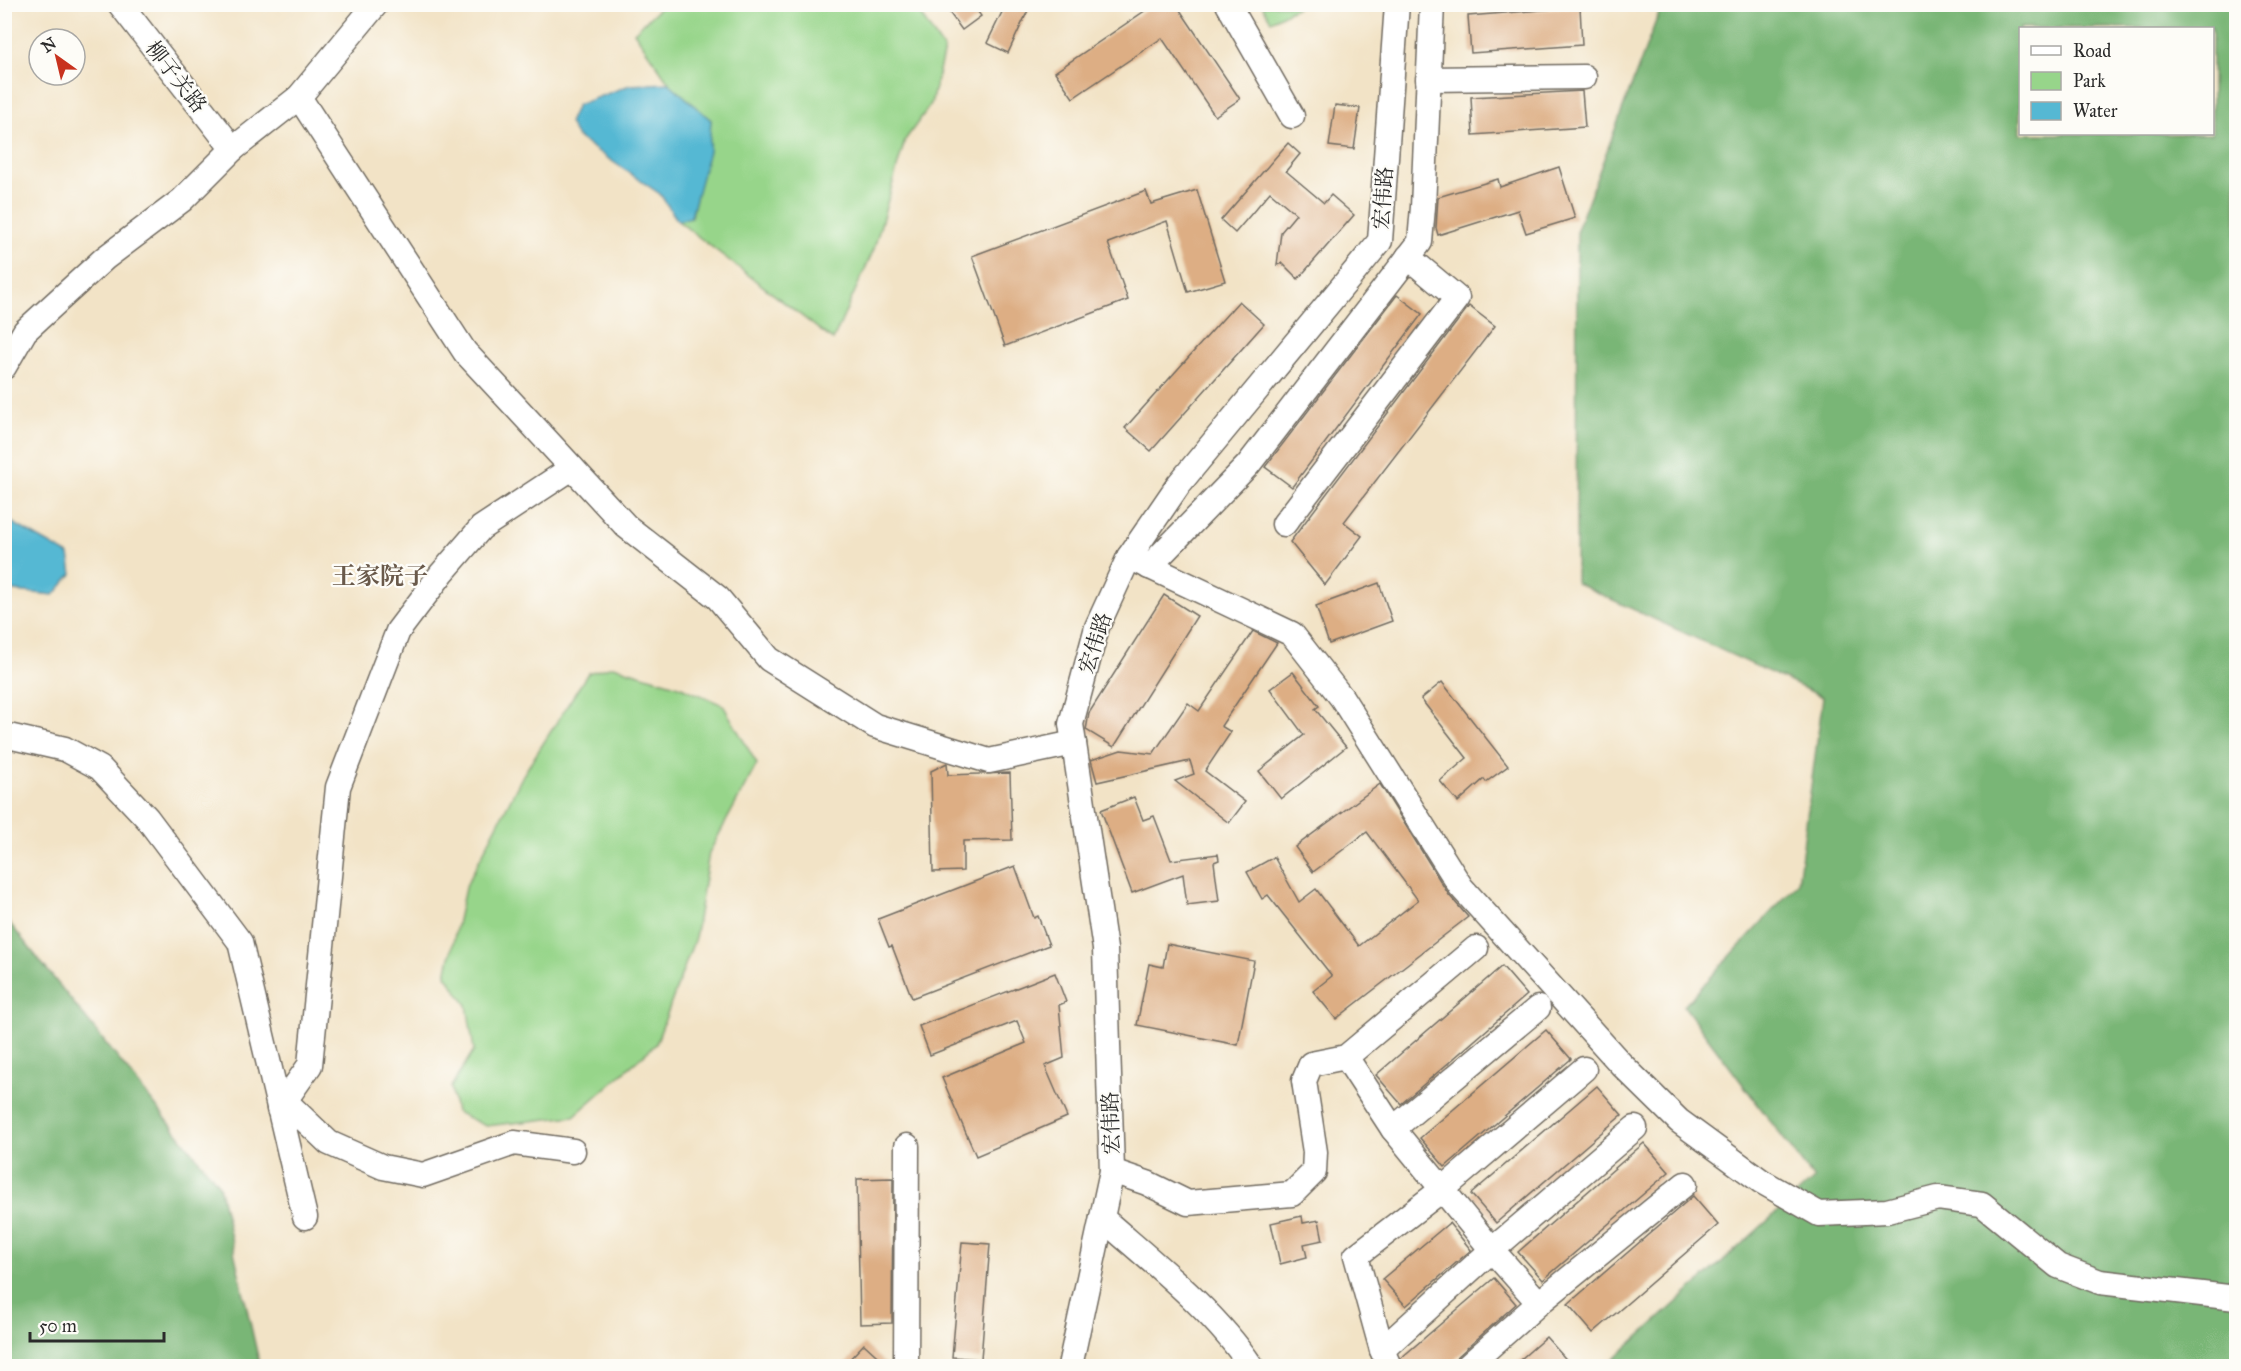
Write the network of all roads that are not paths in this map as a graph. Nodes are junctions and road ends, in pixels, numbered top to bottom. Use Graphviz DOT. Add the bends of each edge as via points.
graph roads {
  1 [pos="120,4"];
  2 [pos="376,4"];
  3 [pos="1228,4"];
  4 [pos="1397,4"];
  5 [pos="1432,4"];
  6 [pos="1584,77"];
  7 [pos="1428,79"];
  8 [pos="299,97"];
  9 [pos="1292,116"];
  10 [pos="233,149"];
  11 [pos="1408,257"];
  12 [pos="4,367"];
  13 [pos="572,468"];
  14 [pos="1284,524"];
  15 [pos="1139,562"];
  16 [pos="4,735"];
  17 [pos="1074,743"];
  18 [pos="1476,948"];
  19 [pos="1538,1008"];
  20 [pos="1346,1057"];
  21 [pos="1584,1069"];
  22 [pos="282,1105"];
  23 [pos="1635,1128"];
  24 [pos="1393,1130"];
  25 [pos="908,1146"];
  26 [pos="573,1151"];
  27 [pos="1112,1172"];
  28 [pos="1685,1184"];
  29 [pos="1443,1190"];
  30 [pos="305,1217"];
  31 [pos="1102,1218"];
  32 [pos="1492,1250"];
  33 [pos="2236,1298"];
  34 [pos="1539,1303"];
  35 [pos="1386,1358"];
  36 [pos="906,1366"];
  37 [pos="1070,1366"];
  38 [pos="1251,1366"];
  39 [pos="1468,1366"];
  1 -- 10 [label="street, 柳子关路"];
  2 -- 8 [label="street"];
  3 -- 9 [label="street"];
  4 -- 15 [label="street, 宏伟路" via="1380,241 1179,484"];
  5 -- 7 [label="street"];
  6 -- 7 [label="street"];
  7 -- 11 [label="street" via="1420,242"];
  8 -- 10 [label="street"];
  8 -- 13 [label="street" via="465,352"];
  10 -- 12 [label="street" via="182,200 105,258 25,331"];
  11 -- 14 [label="street" via="1457,298"];
  11 -- 15 [label="street" via="1248,465"];
  13 -- 17 [label="street" via="626,526 718,598 769,659 875,726 989,761"];
  13 -- 22 [label="street" via="481,528 398,631 338,787 310,1065"];
  15 -- 17 [label="street, 宏伟路" via="1097,627 1071,724"];
  15 -- 33 [label="street" via="1292,634 1342,698 1461,887 1621,1064 1679,1121 1761,1181 1819,1214 1887,1211 1938,1197 1982,1204 2058,1266 2100,1282"];
  16 -- 22 [label="street" via="65,749 100,768 147,818 240,942"];
  17 -- 27 [label="street, 宏伟路" via="1105,949"];
  18 -- 20 [label="street"];
  19 -- 24 [label="street"];
  20 -- 24 [label="street"];
  20 -- 27 [label="street" via="1311,1064 1304,1081 1315,1152 1314,1172 1292,1194 1188,1203 1147,1183"];
  21 -- 29 [label="street"];
  22 -- 26 [label="street" via="329,1143 383,1167 423,1175 514,1143"];
  22 -- 30 [label="street"];
  23 -- 32 [label="street"];
  24 -- 29 [label="street"];
  25 -- 36 [label="street"];
  27 -- 31 [label="street, 宏伟路"];
  28 -- 34 [label="street"];
  29 -- 32 [label="street"];
  29 -- 35 [label="street" via="1356,1256"];
  31 -- 37 [label="street, 宏伟路"];
  31 -- 38 [label="street" via="1190,1296"];
  32 -- 34 [label="street"];
  32 -- 35 [label="street"];
  34 -- 39 [label="street"];
}
